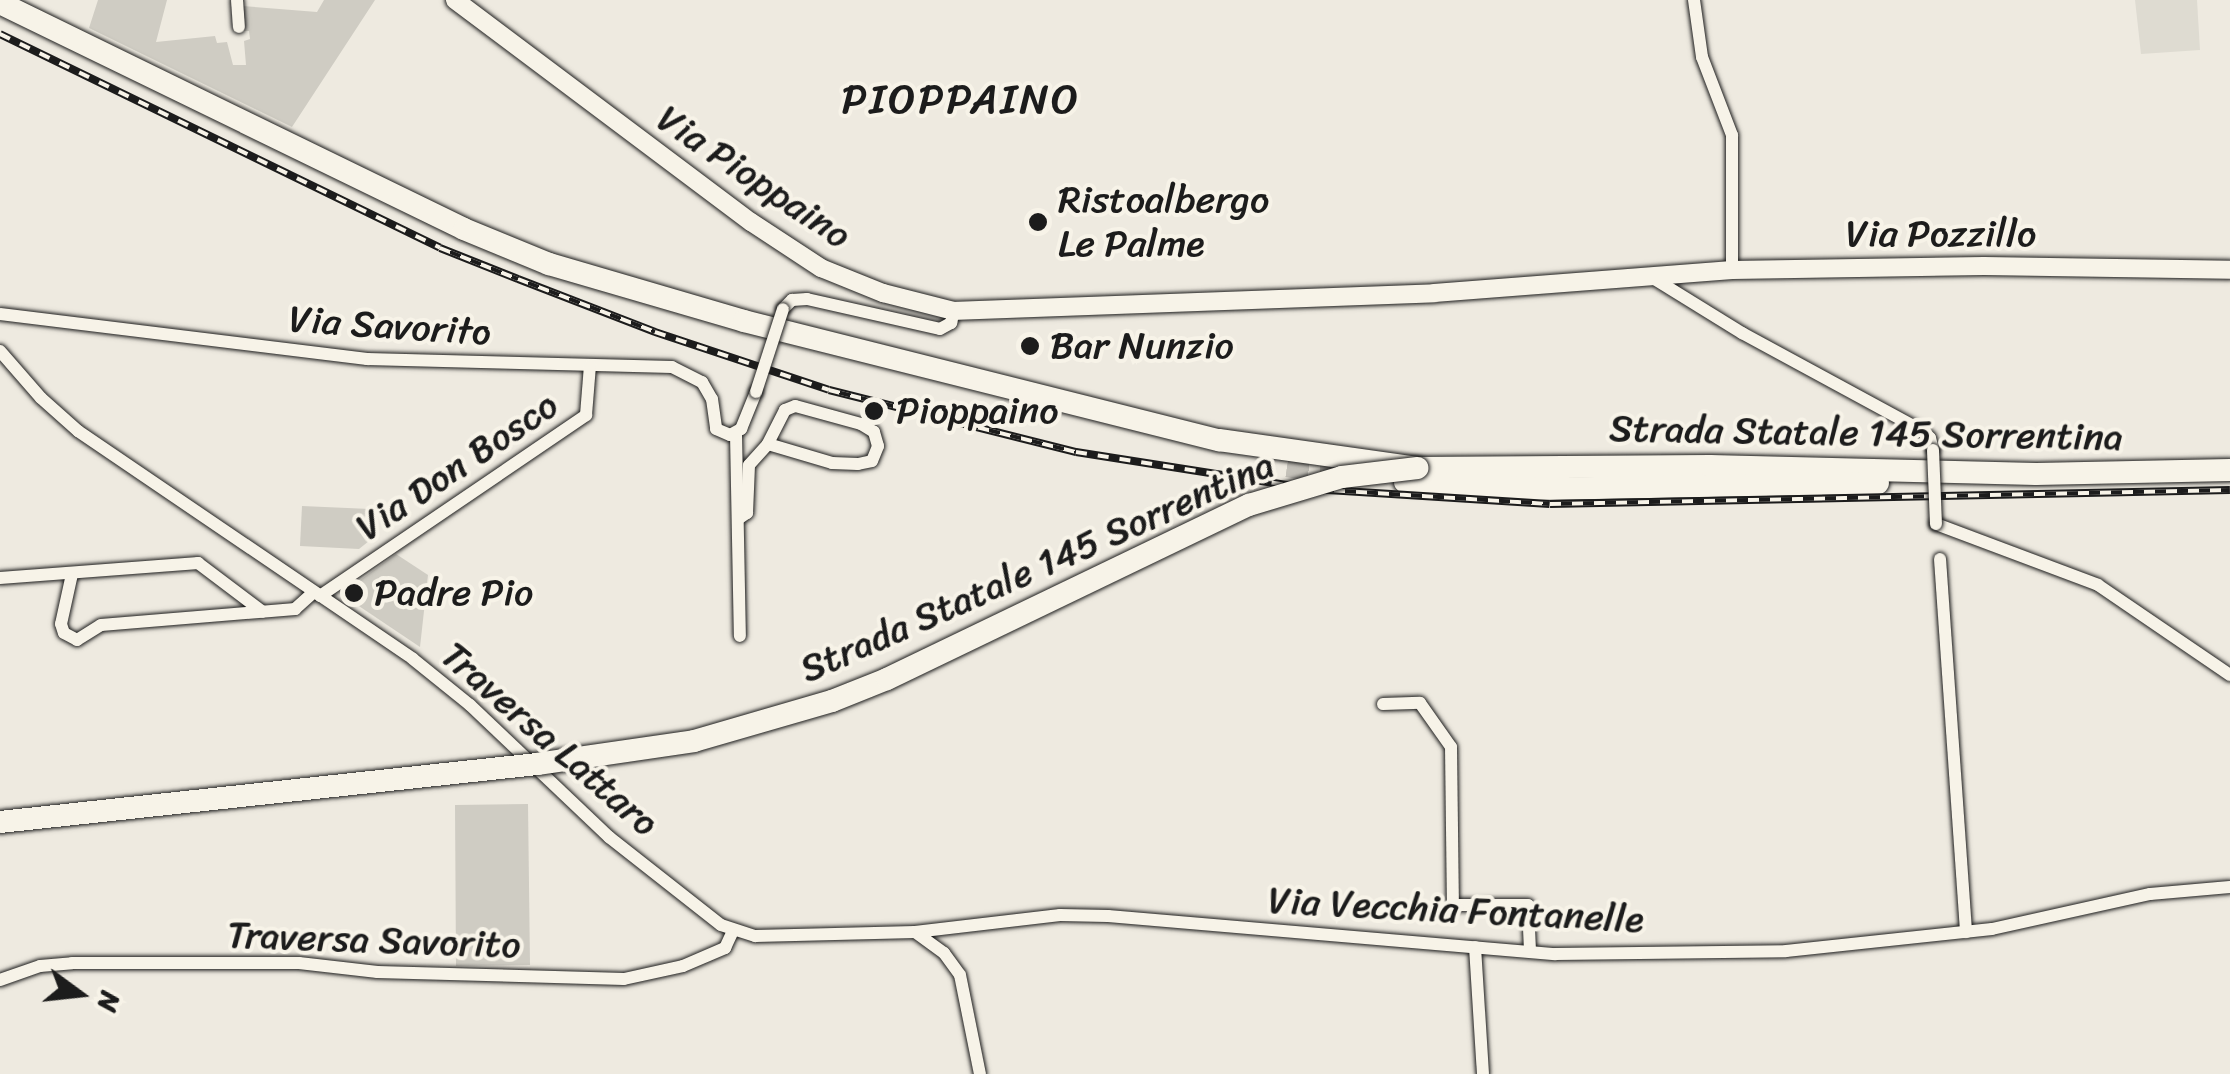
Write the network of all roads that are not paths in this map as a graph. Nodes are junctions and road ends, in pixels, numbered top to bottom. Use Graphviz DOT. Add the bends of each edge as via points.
graph roads {
  1 [pos="237,0"];
  2 [pos="456,0"];
  3 [pos="1694,0"];
  4 [pos="0,3"];
  5 [pos="239,27"];
  6 [pos="1732,270"];
  7 [pos="2230,270"];
  8 [pos="1653,278"];
  9 [pos="954,311"];
  10 [pos="0,314"];
  11 [pos="0,352"];
  12 [pos="911,364"];
  13 [pos="590,365"];
  14 [pos="736,434"];
  15 [pos="768,444"];
  16 [pos="1287,466"];
  17 [pos="2230,470"];
  18 [pos="1980,473"];
  19 [pos="1411,475"];
  20 [pos="738,519"];
  21 [pos="1940,559"];
  22 [pos="72,574"];
  23 [pos="0,578"];
  24 [pos="317,594"];
  25 [pos="263,612"];
  26 [pos="740,636"];
  27 [pos="2230,675"];
  28 [pos="1383,704"];
  29 [pos="0,822"];
  30 [pos="2230,887"];
  31 [pos="733,931"];
  32 [pos="914,932"];
  33 [pos="1966,932"];
  34 [pos="1475,947"];
  35 [pos="1530,952"];
  36 [pos="0,980"];
  37 [pos="980,1074"];
  38 [pos="1483,1074"];
  1 -- 5 [label="street"];
  2 -- 9 [label="main road, Via Pioppaino" via="822,268"];
  3 -- 6 [label="street" via="1702,56 1732,135"];
  4 -- 12 [label="highway" via="503,246 614,286"];
  6 -- 7 [label="main road, Via Pozzillo"];
  6 -- 8 [label="main road, Via Pozzillo"];
  8 -- 9 [label="main road, Via Pioppaino"];
  8 -- 27 [label="street, bridge" via="1921,430 1933,450 1936,524 2098,585"];
  9 -- 14 [label="street, bridge" via="940,328 792,300"];
  10 -- 13 [label="street, Via Savorito" via="368,359"];
  11 -- 24 [label="street, Traversa Lattaro" via="78,431"];
  12 -- 16 [label="highway" via="1046,414"];
  12 -- 19 [label="highway, bridge" via="1219,440"];
  13 -- 14 [label="street, Via Savorito" via="660,366 692,375 708,390 716,429"];
  13 -- 24 [label="street, Via Don Bosco" via="586,415"];
  14 -- 20 [label="street"];
  15 -- 15 [label="street" via="858,464 872,461 878,446 874,432 861,424 796,406 785,410"];
  15 -- 20 [label="street" via="748,465 747,513"];
  17 -- 18 [label="highway, Strada Statale 145 Sorrentina"];
  18 -- 19 [label="highway, Strada Statale 145 Sorrentina" via="1834,468"];
  18 -- 19 [label="highway" via="1902,482 1502,489"];
  19 -- 29 [label="highway, Strada Statale 145 Sorrentina, bridge" via="1342,477 1249,505 886,679 728,732 537,764"];
  20 -- 26 [label="street"];
  21 -- 33 [label="street"];
  22 -- 23 [label="street"];
  22 -- 25 [label="street" via="198,564"];
  22 -- 25 [label="street, Via Don Bosco" via="60,624 72,639 100,625"];
  24 -- 25 [label="street, Via Don Bosco" via="295,609"];
  24 -- 31 [label="street, Traversa Lattaro" via="470,705 609,837"];
  28 -- 35 [label="street" via="1420,703 1451,746 1453,905 1528,905"];
  30 -- 33 [label="street, Via Vecchia Fontanelle" via="2162,892"];
  31 -- 32 [label="street"];
  31 -- 36 [label="street, Traversa Savorito" via="725,948 683,966 624,978 376,972 299,963 72,963"];
  32 -- 34 [label="street, Via Vecchia Fontanelle" via="1108,916"];
  32 -- 37 [label="street" via="944,953 960,975"];
  33 -- 35 [label="street, Via Vecchia Fontanelle" via="1786,951"];
  34 -- 35 [label="street, Via Vecchia Fontanelle"];
  34 -- 38 [label="street"];
}
